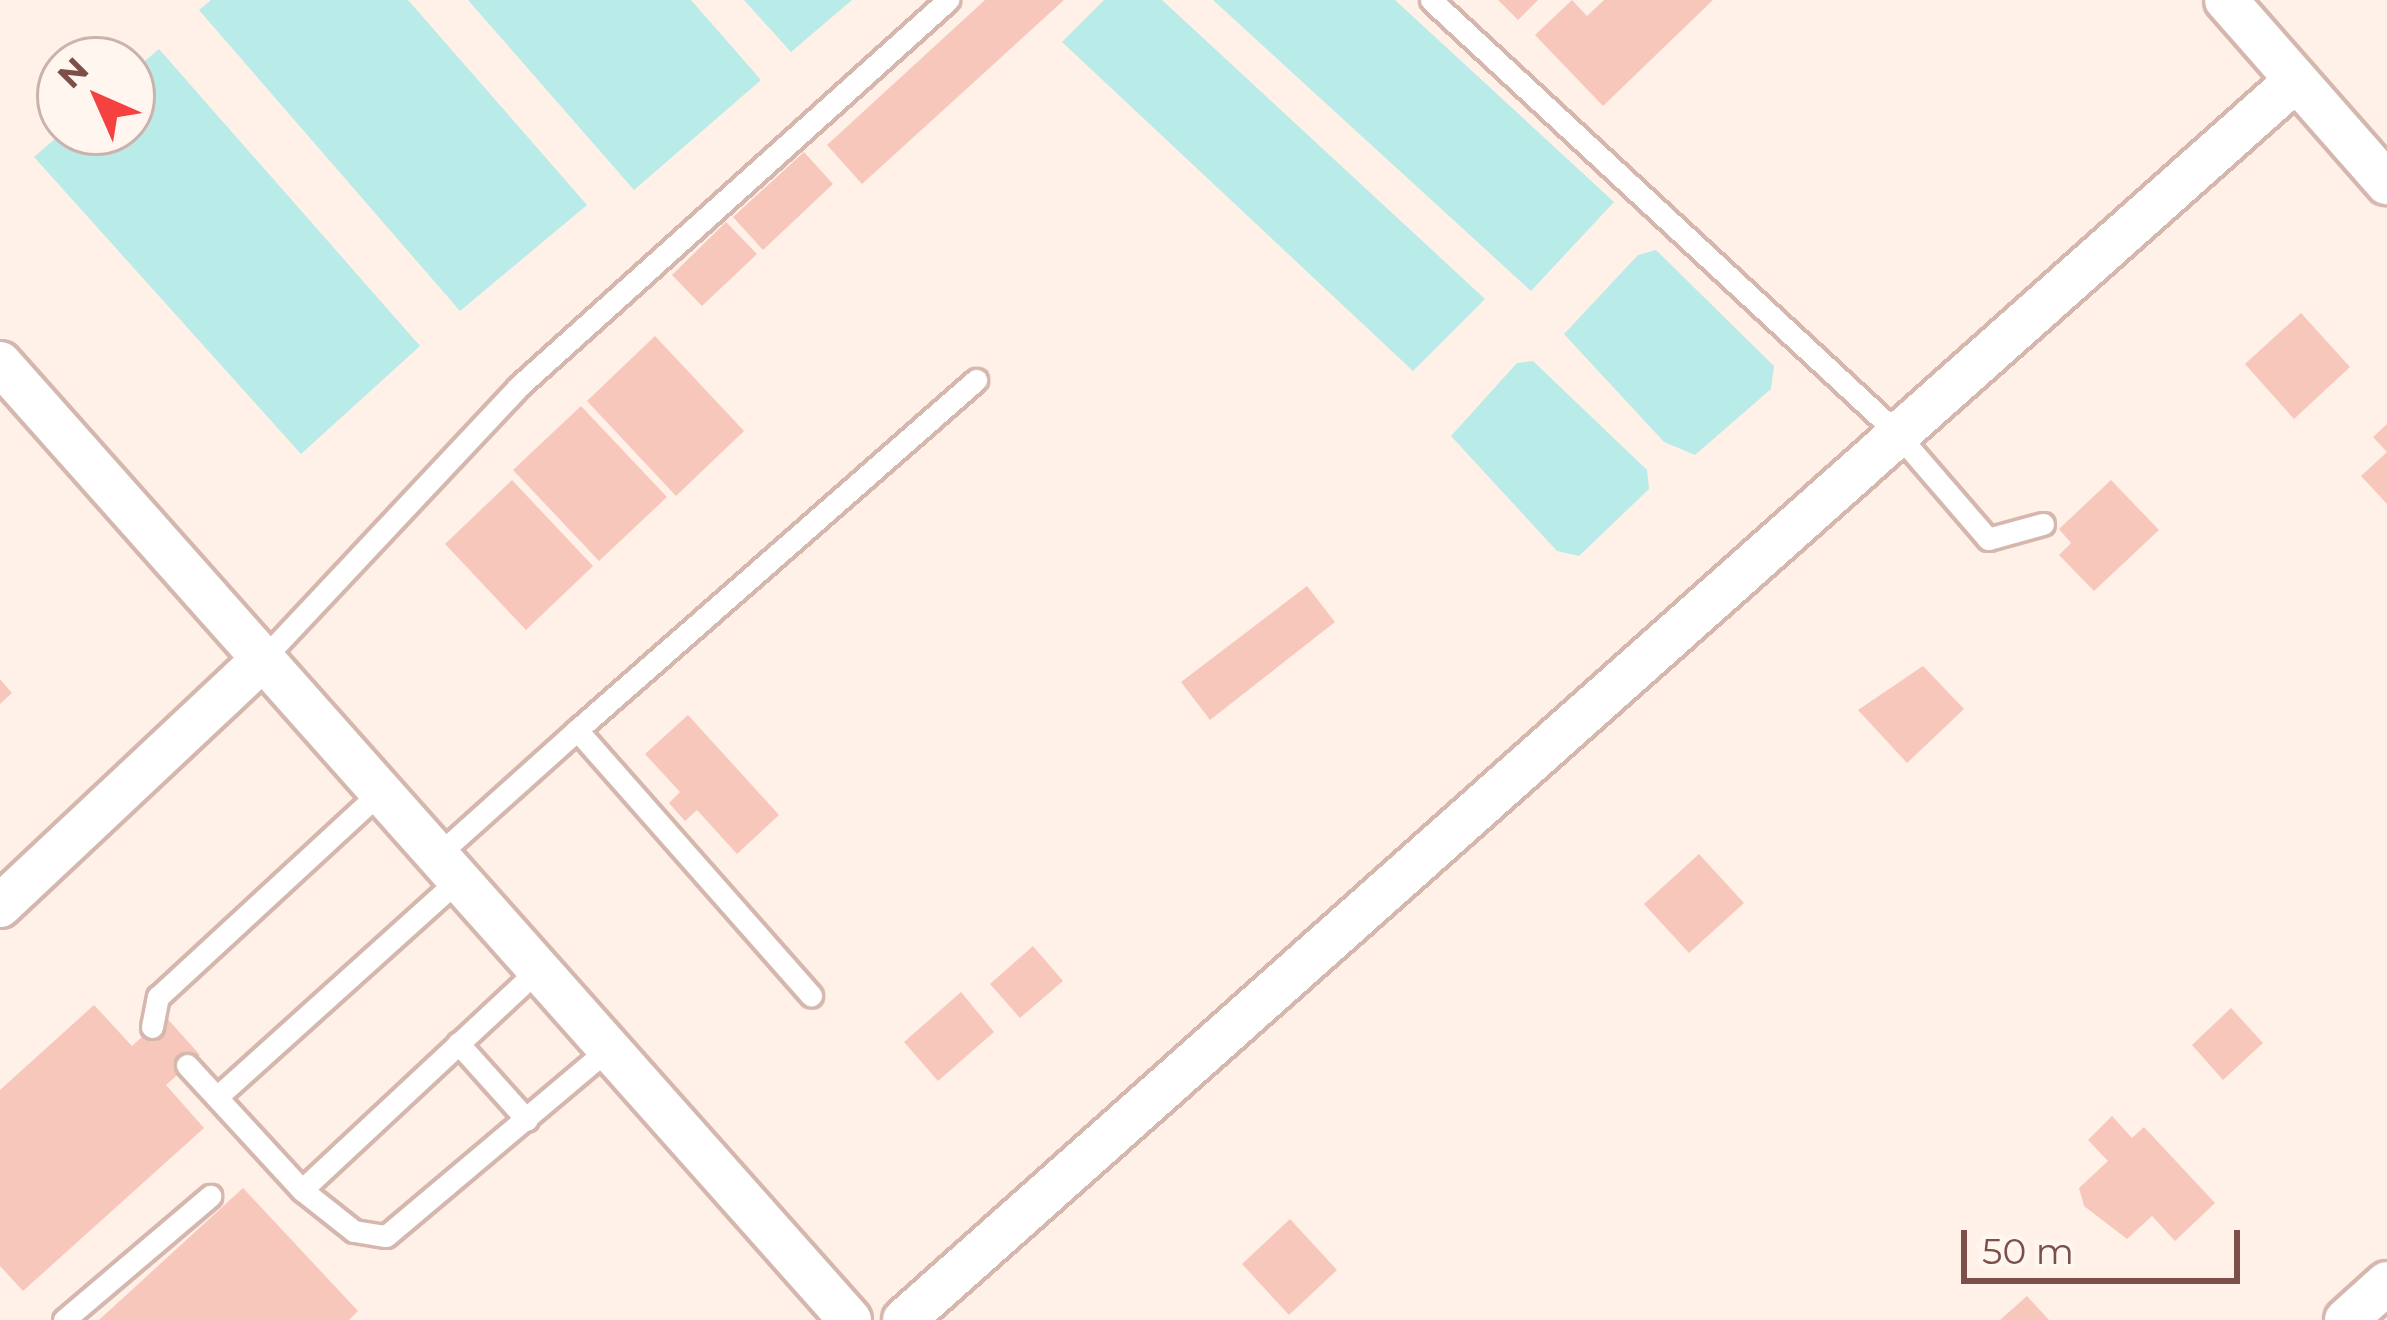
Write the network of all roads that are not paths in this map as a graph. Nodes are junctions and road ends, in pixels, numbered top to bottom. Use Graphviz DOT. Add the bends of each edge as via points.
graph roads {
  1 [pos="948,0"];
  2 [pos="1431,0"];
  3 [pos="2226,0"];
  4 [pos="2296,80"];
  5 [pos="2387,183"];
  6 [pos="0,363"];
  7 [pos="976,380"];
  8 [pos="1894,430"];
  9 [pos="2043,524"];
  10 [pos="262,660"];
  11 [pos="577,730"];
  12 [pos="382,790"];
  13 [pos="451,865"];
  14 [pos="0,906"];
  15 [pos="543,965"];
  16 [pos="811,995"];
  17 [pos="152,1027"];
  18 [pos="458,1043"];
  19 [pos="612,1046"];
  20 [pos="187,1065"];
  21 [pos="217,1097"];
  22 [pos="526,1120"];
  23 [pos="302,1190"];
  24 [pos="210,1196"];
  25 [pos="2387,1283"];
  26 [pos="64,1320"];
  27 [pos="850,1320"];
  28 [pos="904,1320"];
  29 [pos="2346,1320"];
  1 -- 10 [label="lane" via="518,387"];
  2 -- 8 [label="lane"];
  3 -- 4 [label="street"];
  4 -- 5 [label="street"];
  4 -- 8 [label="street"];
  6 -- 10 [label="street"];
  7 -- 11 [label="lane"];
  8 -- 9 [label="lane" via="1988,539"];
  8 -- 28 [label="street"];
  10 -- 12 [label="street"];
  10 -- 14 [label="street"];
  11 -- 13 [label="lane"];
  11 -- 16 [label="lane"];
  12 -- 13 [label="street"];
  12 -- 17 [label="lane" via="158,997"];
  13 -- 15 [label="street"];
  13 -- 21 [label="lane"];
  15 -- 18 [label="lane"];
  15 -- 19 [label="street"];
  18 -- 22 [label="lane"];
  18 -- 23 [label="lane"];
  19 -- 22 [label="lane"];
  19 -- 27 [label="street"];
  20 -- 21 [label="lane"];
  21 -- 23 [label="lane"];
  22 -- 23 [label="lane" via="386,1236 354,1231"];
  24 -- 26 [label="lane"];
  25 -- 29 [label="street"];
}
